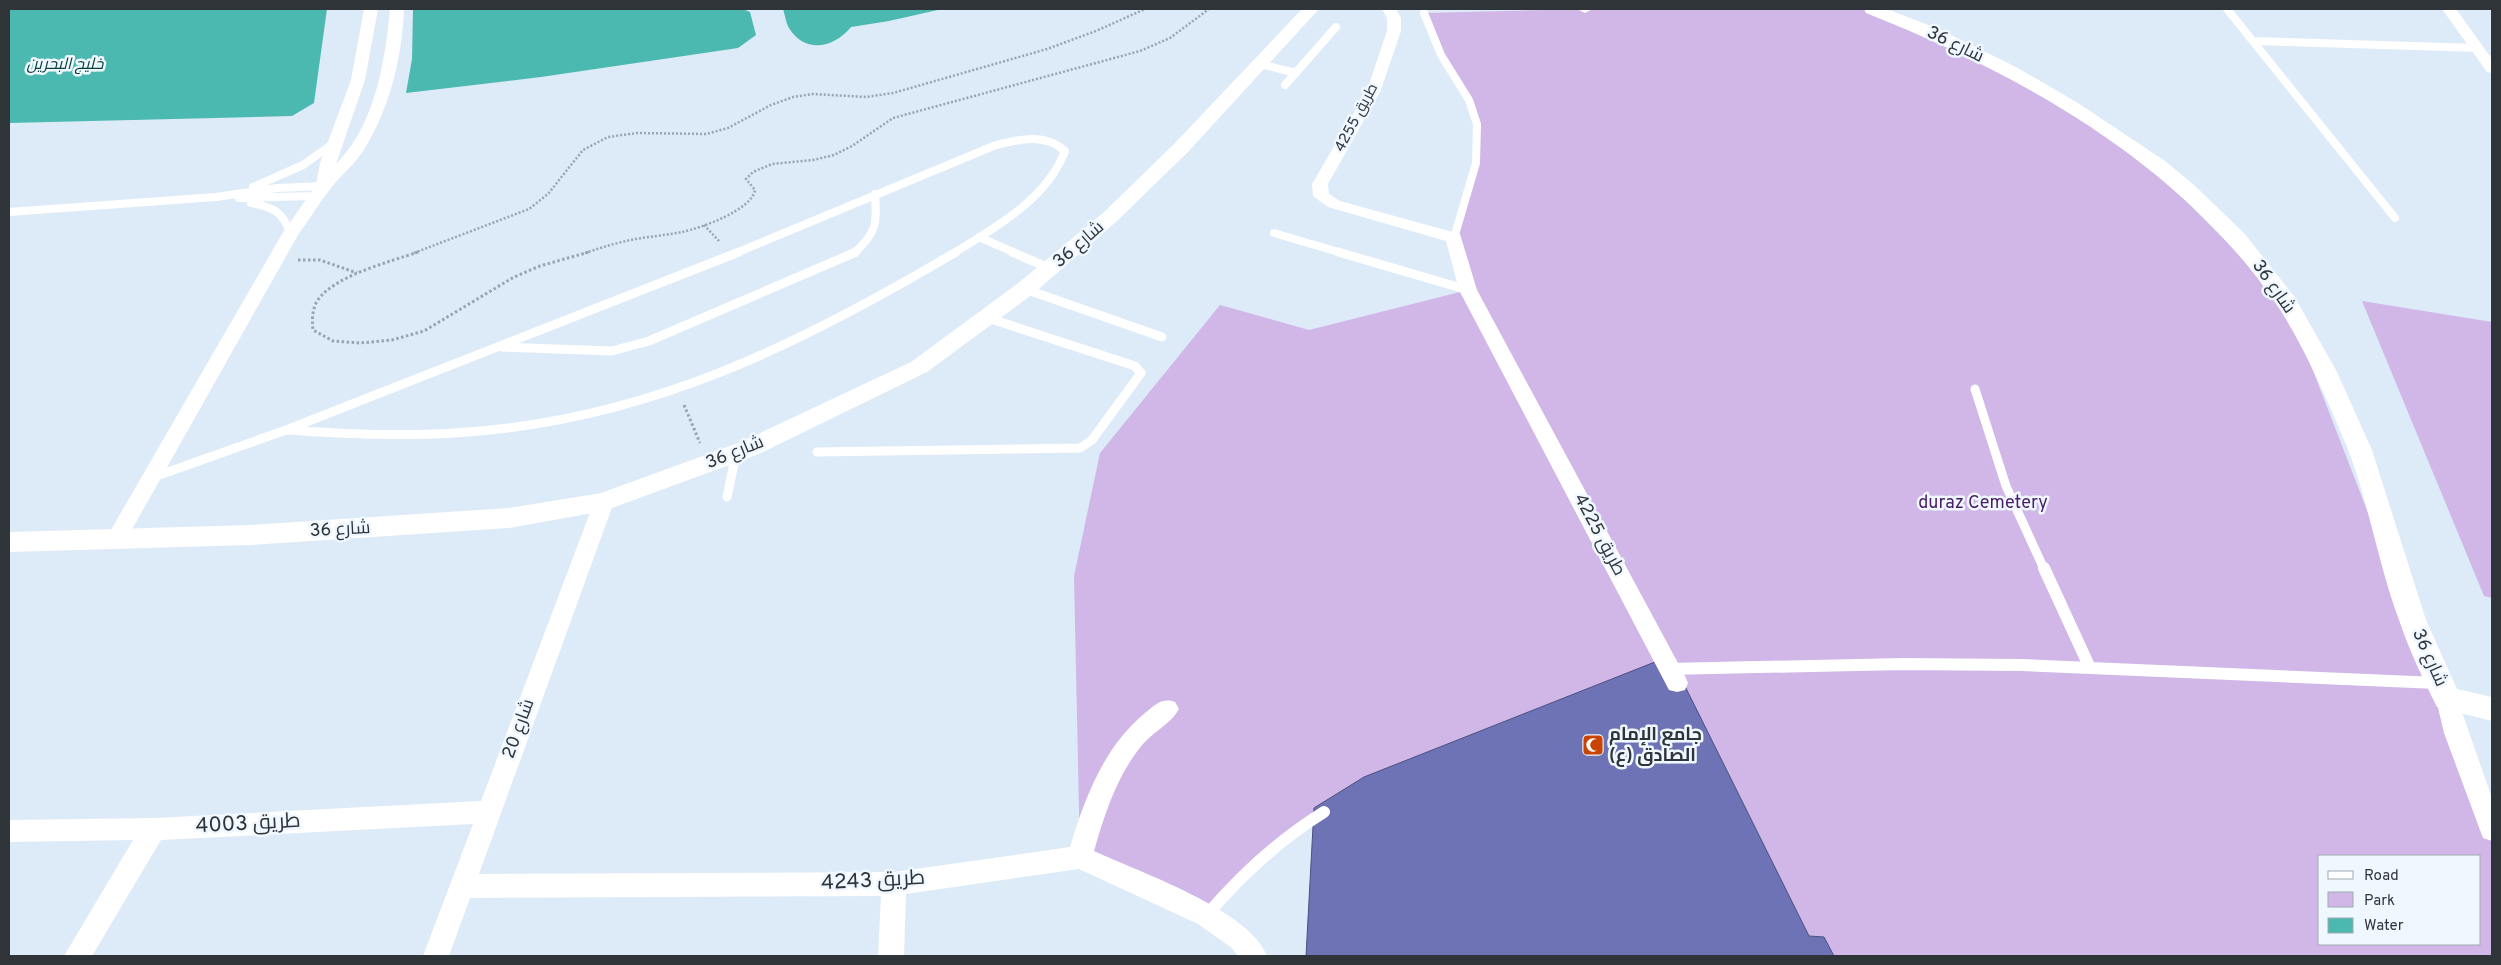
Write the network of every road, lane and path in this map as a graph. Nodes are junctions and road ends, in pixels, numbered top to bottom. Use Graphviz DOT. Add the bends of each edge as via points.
graph roads {
  1 [pos="371,9"];
  2 [pos="397,9"];
  3 [pos="1145,9"];
  4 [pos="1209,9"];
  5 [pos="1312,9"];
  6 [pos="1389,9"];
  7 [pos="1872,9"];
  8 [pos="2227,9"];
  9 [pos="2450,9"];
  10 [pos="1424,13"];
  11 [pos="1336,27"];
  12 [pos="2253,42"];
  13 [pos="2477,48"];
  14 [pos="1260,64"];
  15 [pos="2492,69"];
  16 [pos="1296,73"];
  17 [pos="1285,85"];
  18 [pos="337,141"];
  19 [pos="321,191"];
  20 [pos="875,194"];
  21 [pos="216,197"];
  22 [pos="9,212"];
  23 [pos="2394,218"];
  24 [pos="1274,233"];
  25 [pos="290,234"];
  26 [pos="979,237"];
  27 [pos="1454,238"];
  28 [pos="295,260"];
  29 [pos="1051,269"];
  30 [pos="358,273"];
  31 [pos="1025,289"];
  32 [pos="1468,290"];
  33 [pos="988,318"];
  34 [pos="1162,337"];
  35 [pos="498,347"];
  36 [pos="678,388"];
  37 [pos="1975,389"];
  38 [pos="286,430"];
  39 [pos="817,452"];
  40 [pos="736,454"];
  41 [pos="708,464"];
  42 [pos="150,478"];
  43 [pos="727,497"];
  44 [pos="604,502"];
  45 [pos="115,541"];
  46 [pos="9,542"];
  47 [pos="2090,668"];
  48 [pos="1660,672"];
  49 [pos="2444,691"];
  50 [pos="1687,703"];
  51 [pos="1167,708"];
  52 [pos="2492,709"];
  53 [pos="1336,805"];
  54 [pos="488,812"];
  55 [pos="2490,818"];
  56 [pos="154,829"];
  57 [pos="9,832"];
  58 [pos="1080,857"];
  59 [pos="894,884"];
  60 [pos="462,886"];
  61 [pos="1207,914"];
  62 [pos="77,956"];
  63 [pos="436,956"];
  64 [pos="891,956"];
  65 [pos="1254,956"];
  1 -- 18 [label="street" via="358,80"];
  2 -- 19 [label="street" via="394,48 375,113 348,162"];
  3 -- 30 [label="path" via="1101,31 1010,62 876,96 794,96 705,135 637,132 612,136 575,156 543,202"];
  4 -- 30 [label="path" via="1170,38 1140,51 893,118 880,124 851,148 828,157 762,167 746,179 756,190 744,207 684,232 622,242 540,266 514,277 424,331 392,340 360,343 333,341 314,330 311,313 323,293"];
  5 -- 14 [label="street, شارع 36"];
  6 -- 27 [label="street, طريق 4255" via="1394,18 1394,31 1374,90 1320,184 1321,196 1334,204"];
  7 -- 49 [label="street, شارع 36" via="1935,34 2071,106 2158,165 2238,238 2286,301 2324,370 2360,450 2412,620"];
  8 -- 12 [label="lane"];
  9 -- 13 [label="street"];
  10 -- 27 [label="lane" via="1441,55 1469,100 1477,124 1476,163"];
  11 -- 16 [label="lane"];
  12 -- 13 [label="lane"];
  12 -- 23 [label="lane"];
  13 -- 15 [label="street"];
  14 -- 16 [label="lane"];
  14 -- 29 [label="street, شارع 36" via="1146,182"];
  16 -- 17 [label="lane"];
  18 -- 19 [label="street"];
  18 -- 21 [label="lane" via="322,154 280,176"];
  19 -- 21 [label="lane"];
  19 -- 25 [label="street"];
  20 -- 26 [label="lane" via="996,145 1036,139 1058,143 1065,151 1062,164 1026,203"];
  20 -- 35 [label="lane"];
  20 -- 35 [label="lane" via="877,223 871,239 852,255 649,342 612,351"];
  21 -- 22 [label="lane"];
  21 -- 25 [label="lane" via="280,211 287,220"];
  24 -- 32 [label="lane"];
  25 -- 42 [label="street"];
  26 -- 29 [label="lane"];
  26 -- 36 [label="lane" via="816,332 753,361"];
  27 -- 32 [label="street, طريق 4225"];
  28 -- 30 [label="path" via="320,260"];
  29 -- 31 [label="street, شارع 36"];
  31 -- 33 [label="street, شارع 36"];
  31 -- 34 [label="lane"];
  32 -- 48 [label="street, طريق 4225"];
  33 -- 39 [label="lane" via="1135,366 1141,373 1092,440 1080,448"];
  33 -- 40 [label="street, شارع 36" via="919,368"];
  35 -- 38 [label="lane"];
  36 -- 38 [label="lane" via="600,412 480,431 411,435"];
  36 -- 41 [label="path"];
  37 -- 47 [label="lane" via="2006,486"];
  38 -- 42 [label="lane"];
  40 -- 41 [label="street, شارع 36"];
  40 -- 43 [label="lane"];
  41 -- 44 [label="street, شارع 36"];
  42 -- 45 [label="street"];
  44 -- 45 [label="street, شارع 36" via="509,518 422,525"];
  44 -- 54 [label="street, شارع 20"];
  45 -- 46 [label="street, شارع 36"];
  47 -- 48 [label="lane" via="2022,664 1903,664"];
  47 -- 49 [label="lane"];
  48 -- 50 [label="street, طريق 4225"];
  49 -- 52 [label="street, شارع 36"];
  49 -- 55 [label="street" via="2456,733"];
  51 -- 58 [label="street" via="1136,736 1111,769 1094,807"];
  53 -- 61 [label="lane" via="1284,839"];
  54 -- 56 [label="street, طريق 4003"];
  54 -- 60 [label="street, شارع 20"];
  56 -- 57 [label="street, طريق 4003"];
  56 -- 62 [label="street"];
  58 -- 59 [label="street, طريق 4243"];
  58 -- 61 [label="street"];
  59 -- 60 [label="street, طريق 4243"];
  59 -- 64 [label="street"];
  60 -- 63 [label="street, شارع 20"];
  61 -- 65 [label="street" via="1240,939"];
}
